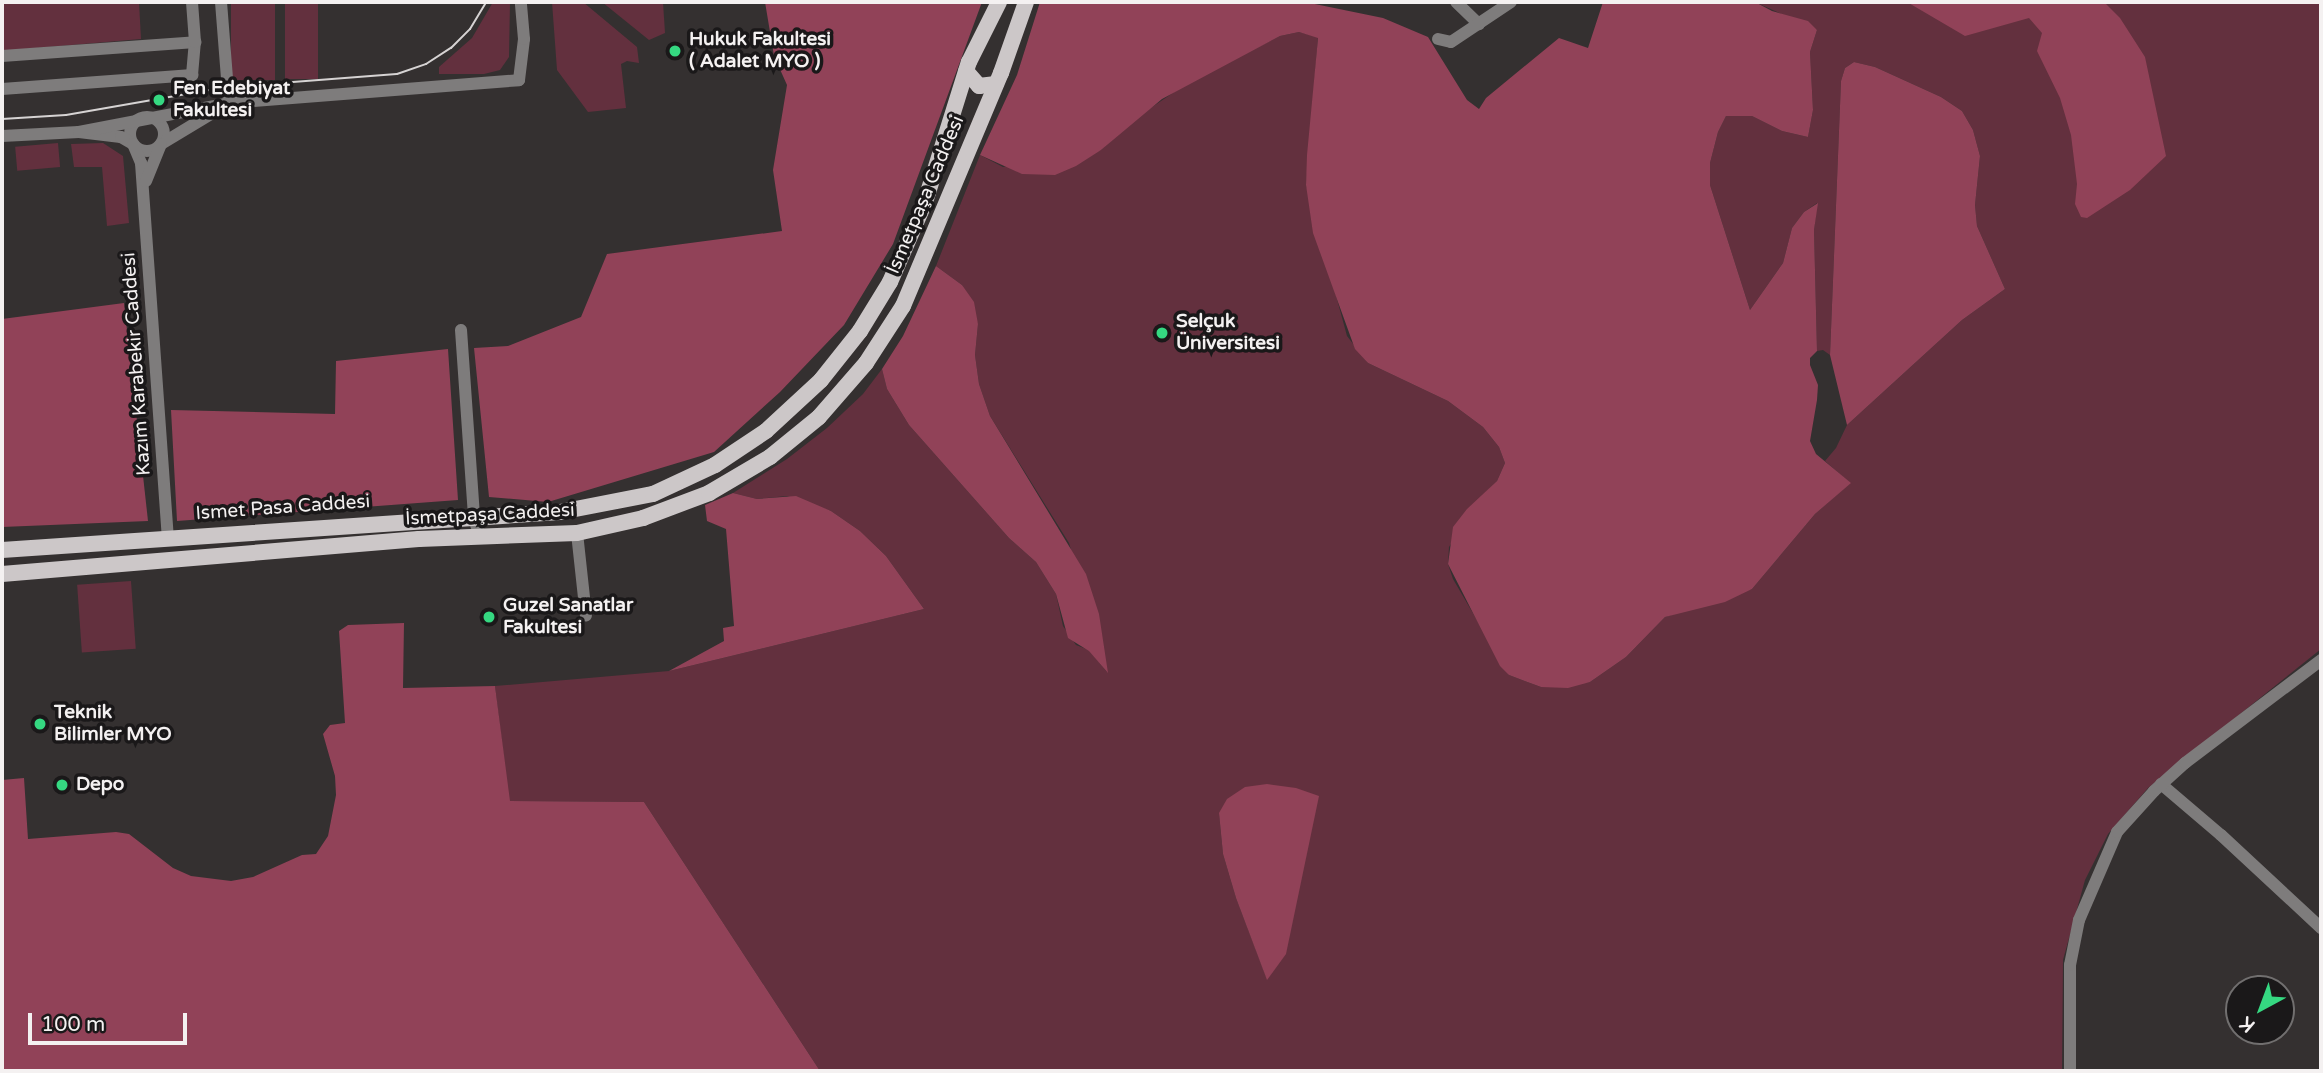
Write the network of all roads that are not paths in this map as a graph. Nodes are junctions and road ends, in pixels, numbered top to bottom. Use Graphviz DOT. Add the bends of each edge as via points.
graph roads {
  1 [pos="192,2"];
  2 [pos="221,2"];
  3 [pos="521,2"];
  4 [pos="999,2"];
  5 [pos="1027,2"];
  6 [pos="1456,2"];
  7 [pos="1511,2"];
  8 [pos="1479,24"];
  9 [pos="1438,39"];
  10 [pos="195,41"];
  11 [pos="973,54"];
  12 [pos="2,56"];
  13 [pos="1003,67"];
  14 [pos="966,71"];
  15 [pos="996,85"];
  16 [pos="2,89"];
  17 [pos="229,103"];
  18 [pos="144,118"];
  19 [pos="79,132"];
  20 [pos="2,136"];
  21 [pos="133,144"];
  22 [pos="161,144"];
  23 [pos="145,188"];
  24 [pos="461,330"];
  25 [pos="474,518"];
  26 [pos="577,533"];
  27 [pos="168,537"];
  28 [pos="480,538"];
  29 [pos="2,550"];
  30 [pos="2,574"];
  31 [pos="586,617"];
  32 [pos="2321,660"];
  33 [pos="2161,785"];
  34 [pos="2321,928"];
  35 [pos="2070,1071"];
  1 -- 10 [label="street"];
  2 -- 17 [label="street"];
  3 -- 17 [label="street" via="524,39 519,80"];
  4 -- 11 [label="main road, Ismet Pasa Caddesi"];
  5 -- 13 [label="main road, İsmetpaşa Caddesi"];
  6 -- 8 [label="street"];
  7 -- 8 [label="street"];
  8 -- 9 [label="street" via="1451,42"];
  10 -- 12 [label="street"];
  10 -- 16 [label="street" via="192,75"];
  11 -- 13 [label="main road" via="992,53"];
  11 -- 14 [label="main road, Ismet Pasa Caddesi"];
  13 -- 15 [label="main road, İsmetpaşa Caddesi"];
  14 -- 15 [label="main road" via="979,86"];
  14 -- 25 [label="main road, Ismet Pasa Caddesi" via="925,202 890,282 860,331 821,380 766,431 715,465 653,494 560,512"];
  15 -- 26 [label="main road, İsmetpaşa Caddesi" via="903,306 866,363 819,417 771,457 709,493 643,518"];
  17 -- 18 [label="street"];
  17 -- 22 [label="street"];
  18 -- 19 [label="street"];
  18 -- 21 [label="street" via="132,128"];
  18 -- 22 [label="street" via="156,120 163,129"];
  19 -- 20 [label="street"];
  19 -- 21 [label="street" via="121,137"];
  21 -- 22 [label="street" via="147,151"];
  21 -- 23 [label="street"];
  22 -- 23 [label="street"];
  23 -- 27 [label="street, Kazım Karabekir Caddesi"];
  24 -- 25 [label="street"];
  25 -- 27 [label="main road, Ismet Pasa Caddesi"];
  25 -- 28 [label="street"];
  26 -- 28 [label="main road, İsmetpaşa Caddesi"];
  26 -- 31 [label="street"];
  27 -- 29 [label="main road, Ismet Pasa Caddesi"];
  28 -- 30 [label="main road, İsmetpaşa Caddesi" via="419,539"];
  32 -- 33 [label="street"];
  33 -- 34 [label="street"];
  33 -- 35 [label="street" via="2117,832 2079,920 2070,965"];
}
